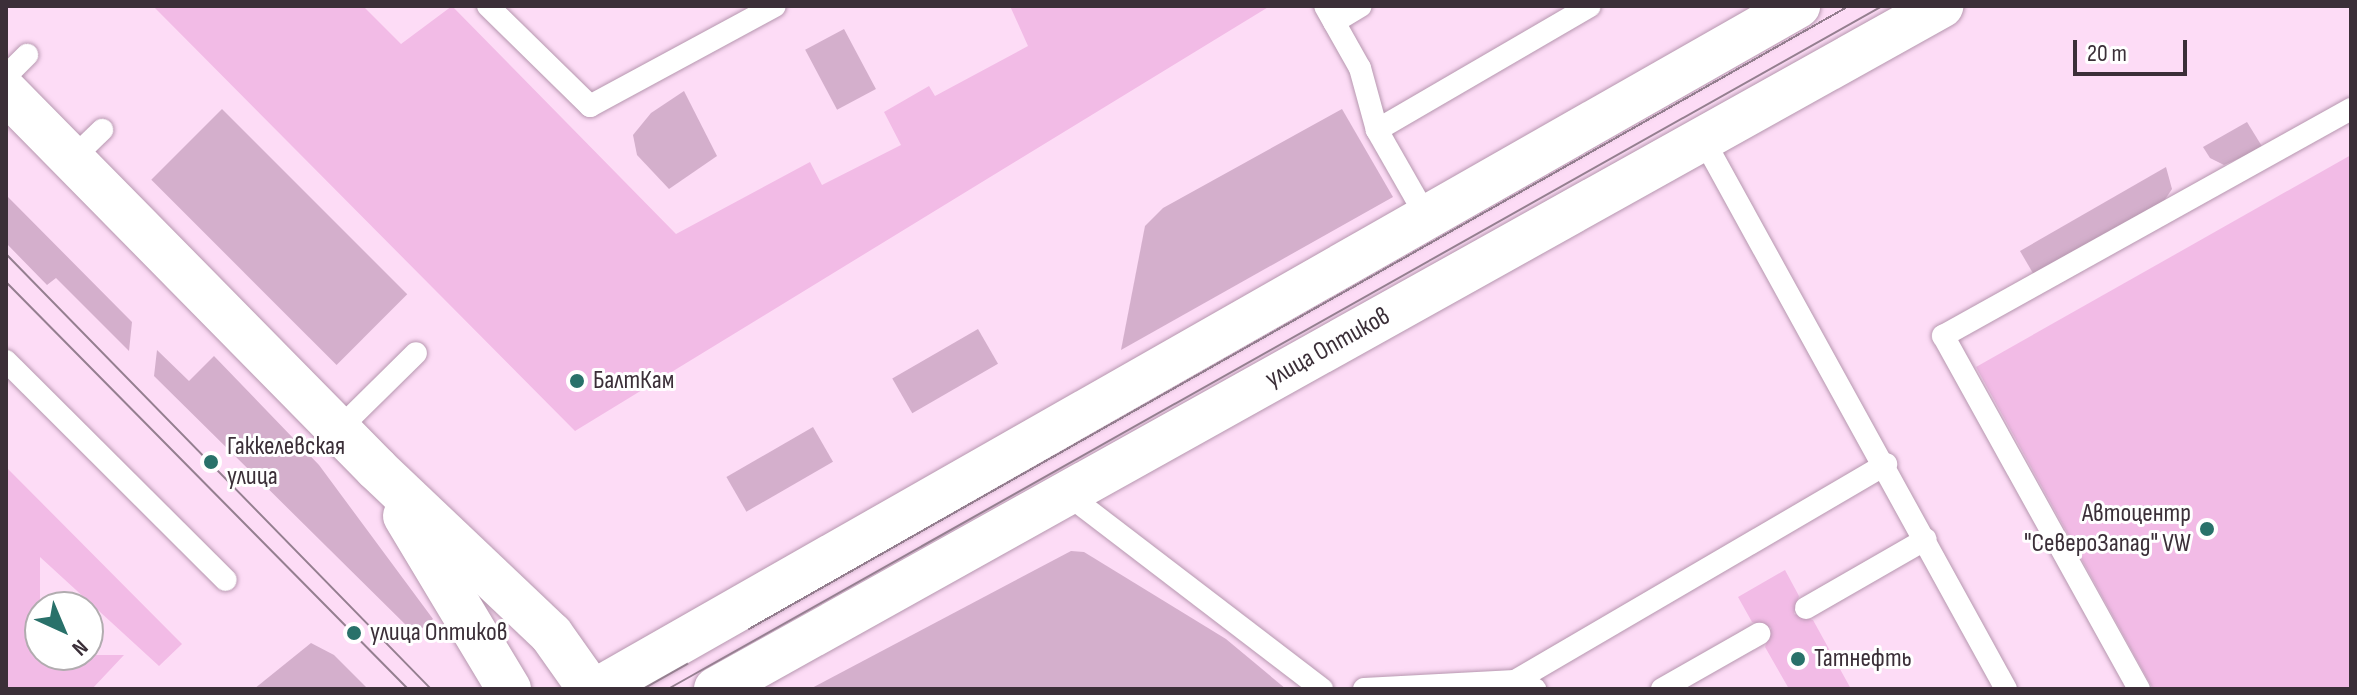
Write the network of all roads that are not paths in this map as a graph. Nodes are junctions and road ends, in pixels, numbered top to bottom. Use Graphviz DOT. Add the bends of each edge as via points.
graph roads {
  1 [pos="488,6"];
  2 [pos="775,6"];
  3 [pos="1361,6"];
  4 [pos="1590,6"];
  5 [pos="1798,6"];
  6 [pos="1941,6"];
  7 [pos="1329,14"];
  8 [pos="17,73"];
  9 [pos="6,76"];
  10 [pos="2351,109"];
  11 [pos="1377,130"];
  12 [pos="1703,139"];
  13 [pos="1426,216"];
  14 [pos="416,353"];
  15 [pos="6,361"];
  16 [pos="339,429"];
  17 [pos="1886,464"];
  18 [pos="377,469"];
  19 [pos="1067,494"];
  20 [pos="1926,539"];
  21 [pos="226,580"];
  22 [pos="1806,608"];
  23 [pos="1759,634"];
  24 [pos="1525,685"];
  25 [pos="509,689"];
  26 [pos="590,689"];
  27 [pos="598,689"];
  28 [pos="716,689"];
  29 [pos="1322,689"];
  30 [pos="1364,689"];
  31 [pos="1662,689"];
  32 [pos="2006,689"];
  33 [pos="2139,689"];
  1 -- 2 [label="lane" via="590,106"];
  3 -- 7 [label="lane"];
  4 -- 11 [label="lane"];
  5 -- 13 [label="main road"];
  6 -- 12 [label="main road, улица Оптиков"];
  7 -- 11 [label="lane" via="1360,68"];
  8 -- 9 [label="lane"];
  8 -- 16 [label="main road"];
  10 -- 33 [label="lane" via="1943,336"];
  11 -- 13 [label="lane"];
  12 -- 17 [label="lane"];
  12 -- 19 [label="main road, улица Оптиков"];
  13 -- 27 [label="main road"];
  14 -- 16 [label="lane"];
  15 -- 21 [label="lane"];
  16 -- 18 [label="main road"];
  17 -- 20 [label="lane"];
  17 -- 24 [label="lane"];
  18 -- 25 [label="main road"];
  18 -- 26 [label="main road" via="551,634"];
  19 -- 28 [label="main road, улица Оптиков"];
  19 -- 29 [label="lane"];
  20 -- 22 [label="lane"];
  20 -- 32 [label="lane"];
  23 -- 31 [label="lane"];
  24 -- 30 [label="lane"];
}
